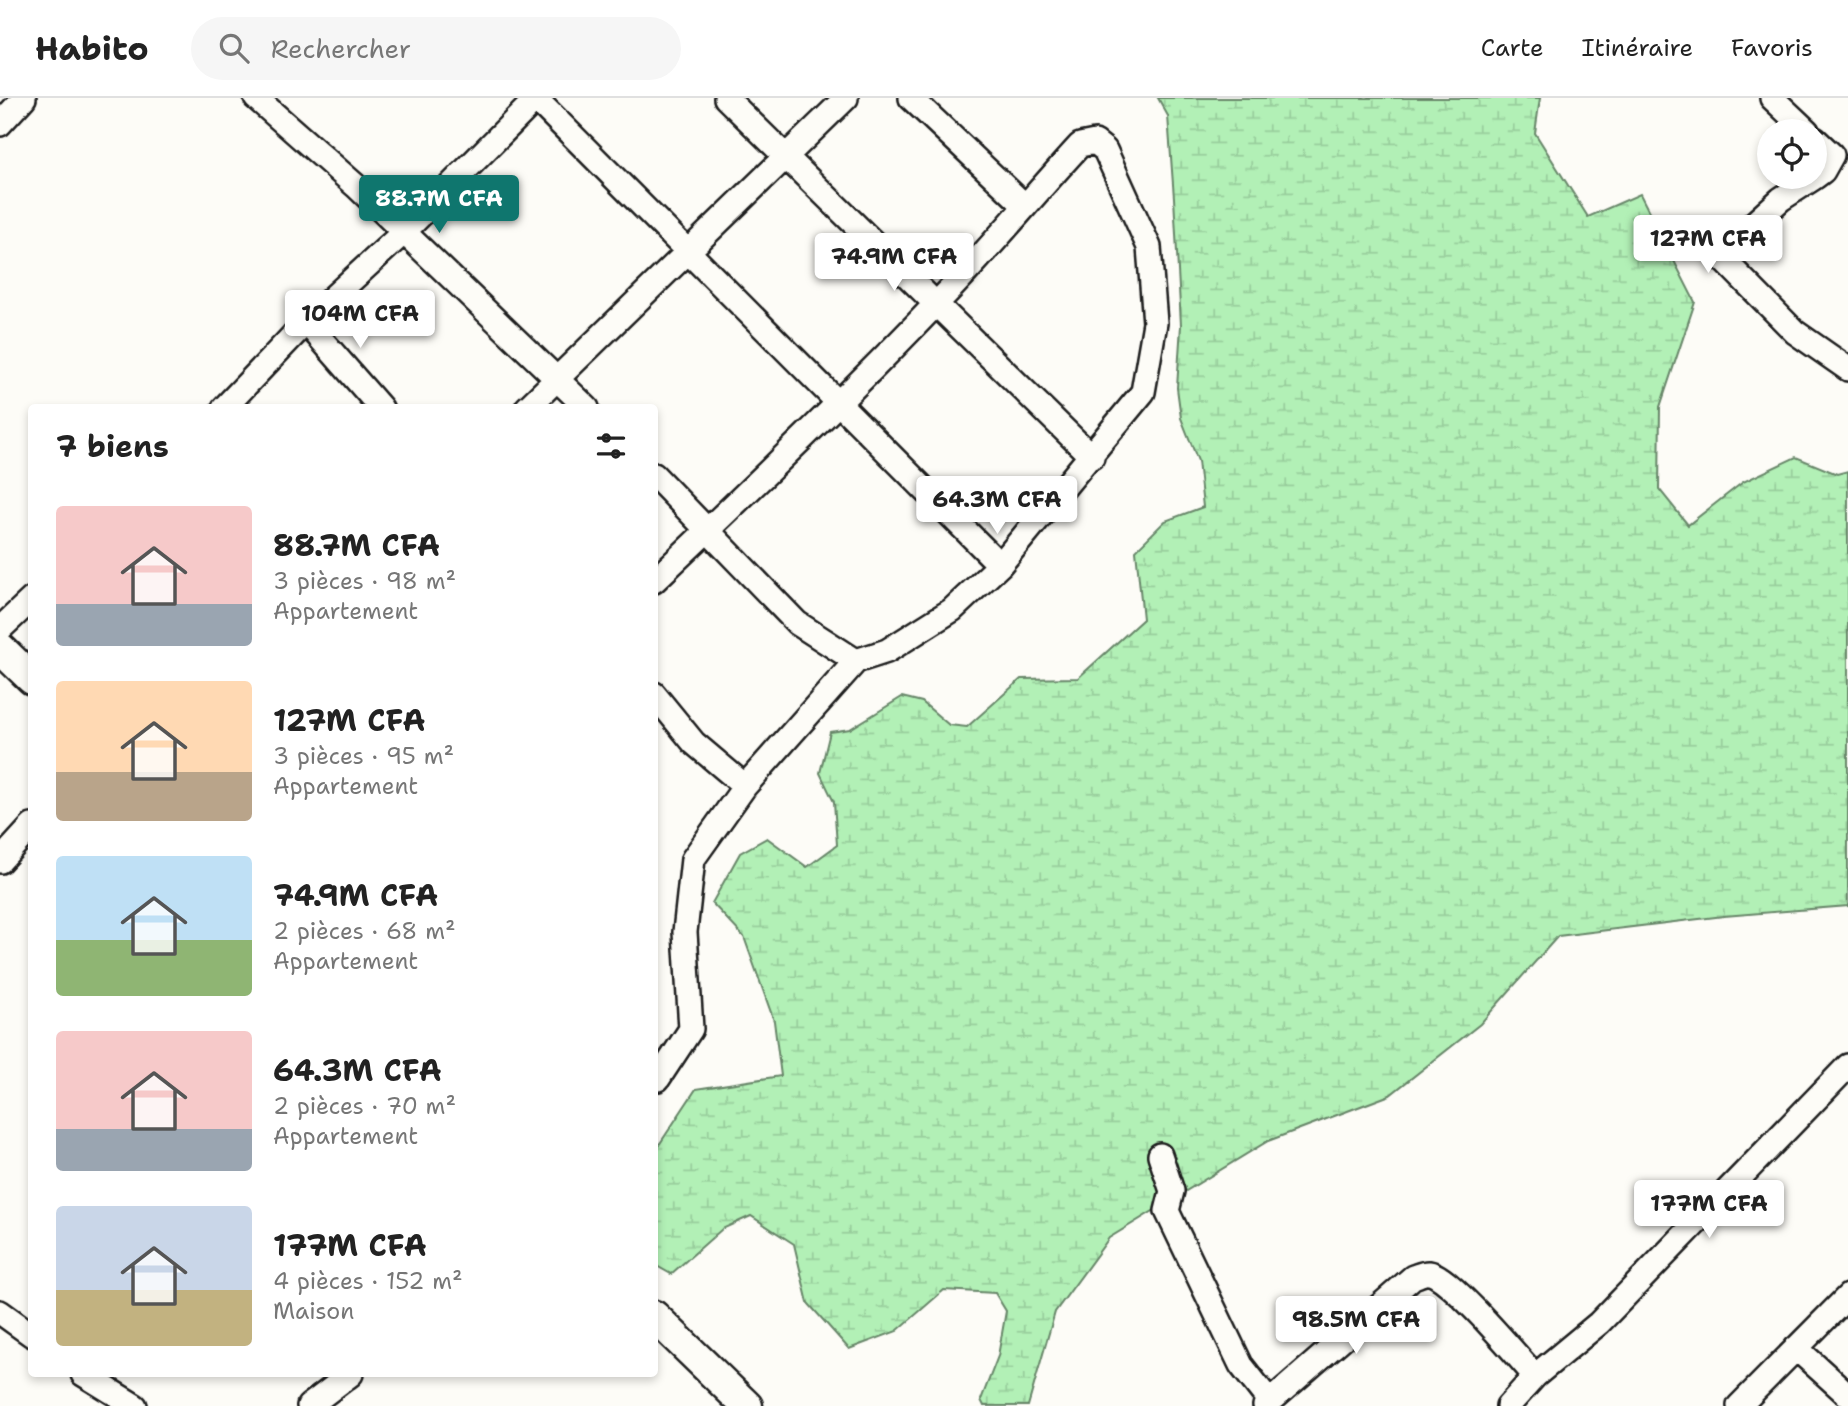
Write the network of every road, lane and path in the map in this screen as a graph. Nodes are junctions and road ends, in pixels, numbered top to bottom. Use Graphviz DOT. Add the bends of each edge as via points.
graph roads {
  1 [pos="24,98"];
  2 [pos="536,98"];
  3 [pos="726,98"];
  4 [pos="846,98"];
  5 [pos="911,98"];
  6 [pos="1772,98"];
  7 [pos="270,103"];
  8 [pos="1794,119"];
  9 [pos="0,124"];
  10 [pos="785,157"];
  11 [pos="1796,189"];
  12 [pos="1024,205"];
  13 [pos="404,232"];
  14 [pos="688,251"];
  15 [pos="936,304"];
  16 [pos="306,322"];
  17 [pos="1848,369"];
  18 [pos="557,378"];
  19 [pos="839,403"];
  20 [pos="228,404"];
  21 [pos="378,404"];
  22 [pos="531,404"];
  23 [pos="583,404"];
  24 [pos="1092,457"];
  25 [pos="658,479"];
  26 [pos="709,529"];
  27 [pos="1000,565"];
  28 [pos="658,577"];
  29 [pos="28,603"];
  30 [pos="0,629"];
  31 [pos="0,648"];
  32 [pos="856,662"];
  33 [pos="28,675"];
  34 [pos="658,699"];
  35 [pos="745,786"];
  36 [pos="28,830"];
  37 [pos="0,861"];
  38 [pos="1848,1066"];
  39 [pos="658,1078"];
  40 [pos="1160,1155"];
  41 [pos="1848,1296"];
  42 [pos="0,1312"];
  43 [pos="658,1320"];
  44 [pos="28,1332"];
  45 [pos="1796,1348"];
  46 [pos="1535,1376"];
  47 [pos="88,1377"];
  48 [pos="347,1377"];
  49 [pos="1848,1395"];
  50 [pos="1268,1404"];
  51 [pos="135,1406"];
  52 [pos="309,1406"];
  53 [pos="747,1406"];
  54 [pos="1507,1406"];
  55 [pos="1739,1406"];
  1 -- 9 [label="street"];
  2 -- 13 [label="street"];
  2 -- 14 [label="street"];
  3 -- 10 [label="street"];
  4 -- 10 [label="street"];
  5 -- 12 [label="street"];
  6 -- 8 [label="street"];
  7 -- 13 [label="street"];
  10 -- 14 [label="street"];
  10 -- 15 [label="street"];
  11 -- 17 [label="street" via="1719,255 1795,332"];
  12 -- 15 [label="street"];
  12 -- 24 [label="street" via="1080,145 1095,142 1105,150 1149,247 1155,323 1143,392"];
  13 -- 16 [label="street"];
  13 -- 18 [label="street"];
  14 -- 18 [label="street"];
  14 -- 19 [label="street"];
  15 -- 19 [label="street"];
  15 -- 24 [label="street"];
  16 -- 20 [label="street"];
  16 -- 21 [label="street"];
  18 -- 22 [label="street"];
  18 -- 23 [label="street"];
  19 -- 26 [label="street"];
  19 -- 27 [label="street"];
  24 -- 27 [label="street"];
  25 -- 26 [label="street"];
  26 -- 28 [label="street"];
  26 -- 32 [label="street" via="797,623"];
  27 -- 32 [label="street" via="953,610 887,651"];
  29 -- 30 [label="street"];
  31 -- 33 [label="main road"];
  32 -- 35 [label="street"];
  34 -- 35 [label="street" via="694,743"];
  35 -- 39 [label="street" via="693,859 685,932 691,1029"];
  36 -- 37 [label="street"];
  38 -- 46 [label="street" via="1599,1323"];
  40 -- 50 [label="street" via="1172,1191 1167,1210 1241,1365"];
  41 -- 45 [label="street"];
  42 -- 44 [label="street"];
  43 -- 53 [label="main road"];
  45 -- 49 [label="street"];
  45 -- 55 [label="street"];
  46 -- 50 [label="street" via="1471,1305 1429,1272 1413,1278"];
  46 -- 54 [label="street"];
  47 -- 51 [label="street"];
  48 -- 52 [label="street"];
}
